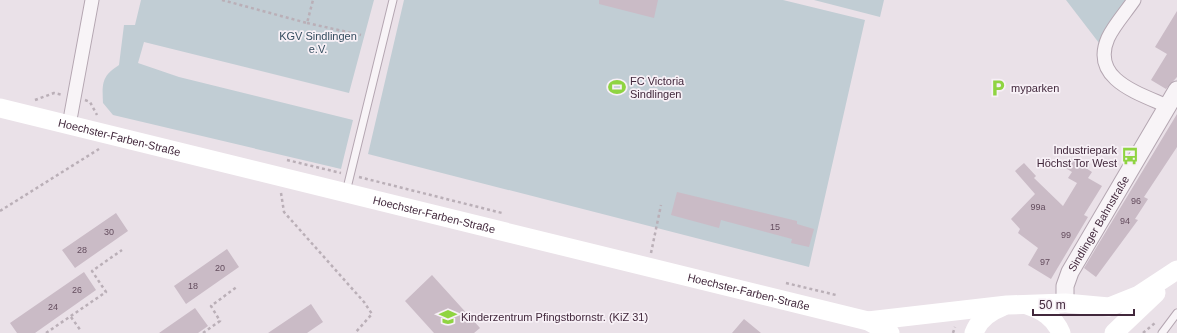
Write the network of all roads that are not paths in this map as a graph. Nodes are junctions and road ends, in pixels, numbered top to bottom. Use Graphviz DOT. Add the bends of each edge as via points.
graph roads {
  1 [pos="92,0"];
  2 [pos="393,0"];
  3 [pos="1134,0"];
  4 [pos="1173,99"];
  5 [pos="0,108"];
  6 [pos="69,125"];
  7 [pos="345,193"];
  8 [pos="1177,271"];
  9 [pos="1065,303"];
  10 [pos="1015,305"];
  11 [pos="1177,313"];
  12 [pos="868,321"];
  13 [pos="890,333"];
  14 [pos="974,333"];
  15 [pos="1061,333"];
  16 [pos="1066,333"];
  17 [pos="1114,333"];
  18 [pos="1162,333"];
  1 -- 6 [label="street"];
  2 -- 7 [label="lane"];
  3 -- 4 [label="street, Sindlinger Bahnstraße" via="1109,37 1104,51 1104,61 1112,75 1127,88"];
  4 -- 9 [label="street, Sindlinger Bahnstraße" via="1070,272 1065,286"];
  5 -- 6 [label="main road, Hoechster-Farben-Straße"];
  6 -- 7 [label="main road, Hoechster-Farben-Straße"];
  7 -- 12 [label="main road, Hoechster-Farben-Straße"];
  8 -- 9 [label="main road, Hoechster-Farben-Straße" via="1139,295 1117,304 1096,306"];
  8 -- 17 [label="main road, Hoechster-Farben-Straße"];
  9 -- 10 [label="main road, Hoechster-Farben-Straße"];
  9 -- 16 [label="main road"];
  10 -- 12 [label="main road, Hoechster-Farben-Straße"];
  10 -- 14 [label="main road" via="991,312 983,318"];
  10 -- 15 [label="main road" via="1040,310 1051,318"];
  11 -- 18 [label="lane"];
  12 -- 13 [label="main road, Hoechster-Farben-Straße"];
}
